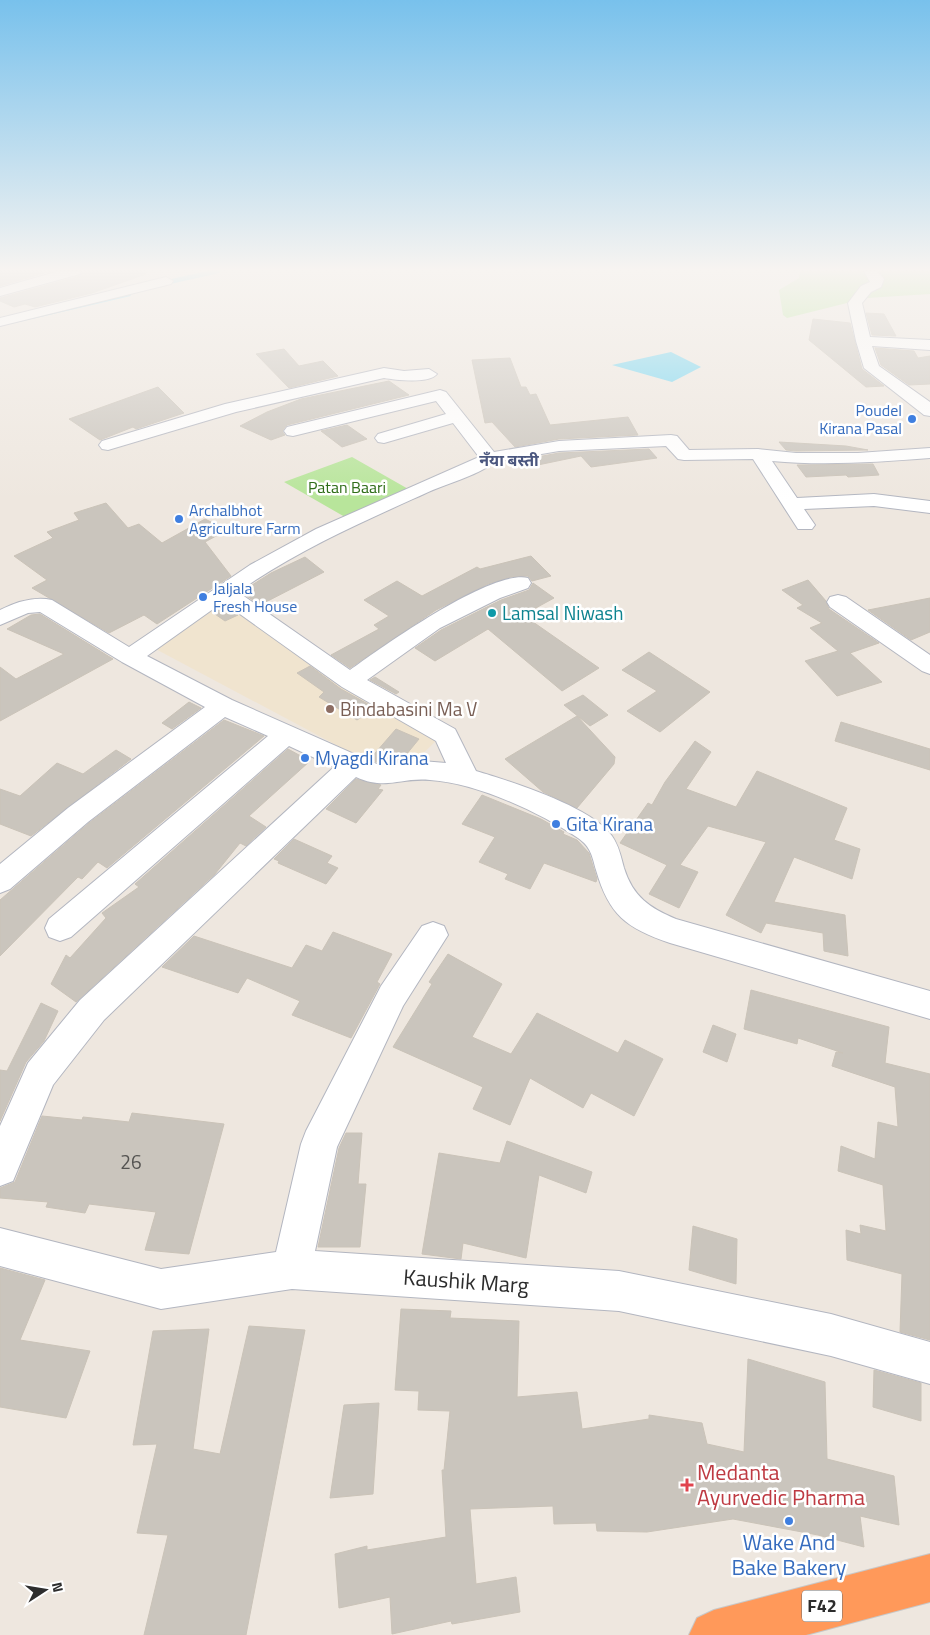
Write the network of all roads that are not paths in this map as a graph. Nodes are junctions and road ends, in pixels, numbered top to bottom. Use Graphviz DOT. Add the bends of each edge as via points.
graph roads {
  1 [pos="864,347"];
  2 [pos="430,374"];
  3 [pos="930,411"];
  4 [pos="457,416"];
  5 [pos="294,431"];
  6 [pos="384,438"];
  7 [pos="108,445"];
  8 [pos="930,453"];
  9 [pos="758,454"];
  10 [pos="489,458"];
  11 [pos="790,504"];
  12 [pos="930,507"];
  13 [pos="805,525"];
  14 [pos="520,583"];
  15 [pos="223,592"];
  16 [pos="838,602"];
  17 [pos="0,618"];
  18 [pos="130,657"];
  19 [pos="930,666"];
  20 [pos="350,681"];
  21 [pos="223,706"];
  22 [pos="286,735"];
  23 [pos="352,765"];
  24 [pos="465,776"];
  25 [pos="0,881"];
  26 [pos="60,928"];
  27 [pos="433,935"];
  28 [pos="930,1005"];
  29 [pos="0,1168"];
  30 [pos="0,1247"];
  31 [pos="292,1269"];
  32 [pos="930,1363"];
  33 [pos="930,1578"];
  34 [pos="714,1635"];
  1 -- 3 [label="street" via="872,368"];
  2 -- 7 [label="street" via="384,374 341,382 231,408"];
  4 -- 5 [label="street" via="440,395"];
  4 -- 6 [label="street"];
  4 -- 10 [label="street"];
  8 -- 9 [label="street" via="858,458"];
  9 -- 10 [label="street" via="684,455 671,440 559,446"];
  9 -- 11 [label="street"];
  10 -- 15 [label="street" via="482,464 443,478 323,533 257,569"];
  11 -- 12 [label="street" via="874,500"];
  11 -- 13 [label="street"];
  14 -- 20 [label="street" via="432,623"];
  15 -- 18 [label="street"];
  15 -- 20 [label="street"];
  16 -- 19 [label="street"];
  17 -- 18 [label="street" via="23,607 44,605"];
  18 -- 21 [label="street"];
  20 -- 24 [label="street" via="446,735"];
  21 -- 22 [label="street"];
  21 -- 25 [label="street" via="78,815"];
  22 -- 23 [label="street"];
  22 -- 26 [label="street"];
  23 -- 24 [label="street" via="376,776 428,770"];
  23 -- 29 [label="street" via="92,1010 40,1074"];
  24 -- 28 [label="street" via="576,823 602,844 620,897 636,915 670,930"];
  27 -- 31 [label="street" via="392,996 319,1144"];
  30 -- 31 [label="street, Kaushik Marg" via="161,1289"];
  31 -- 32 [label="street, Kaushik Marg" via="619,1291 831,1335"];
  33 -- 34 [label="highway, F42"];
}
